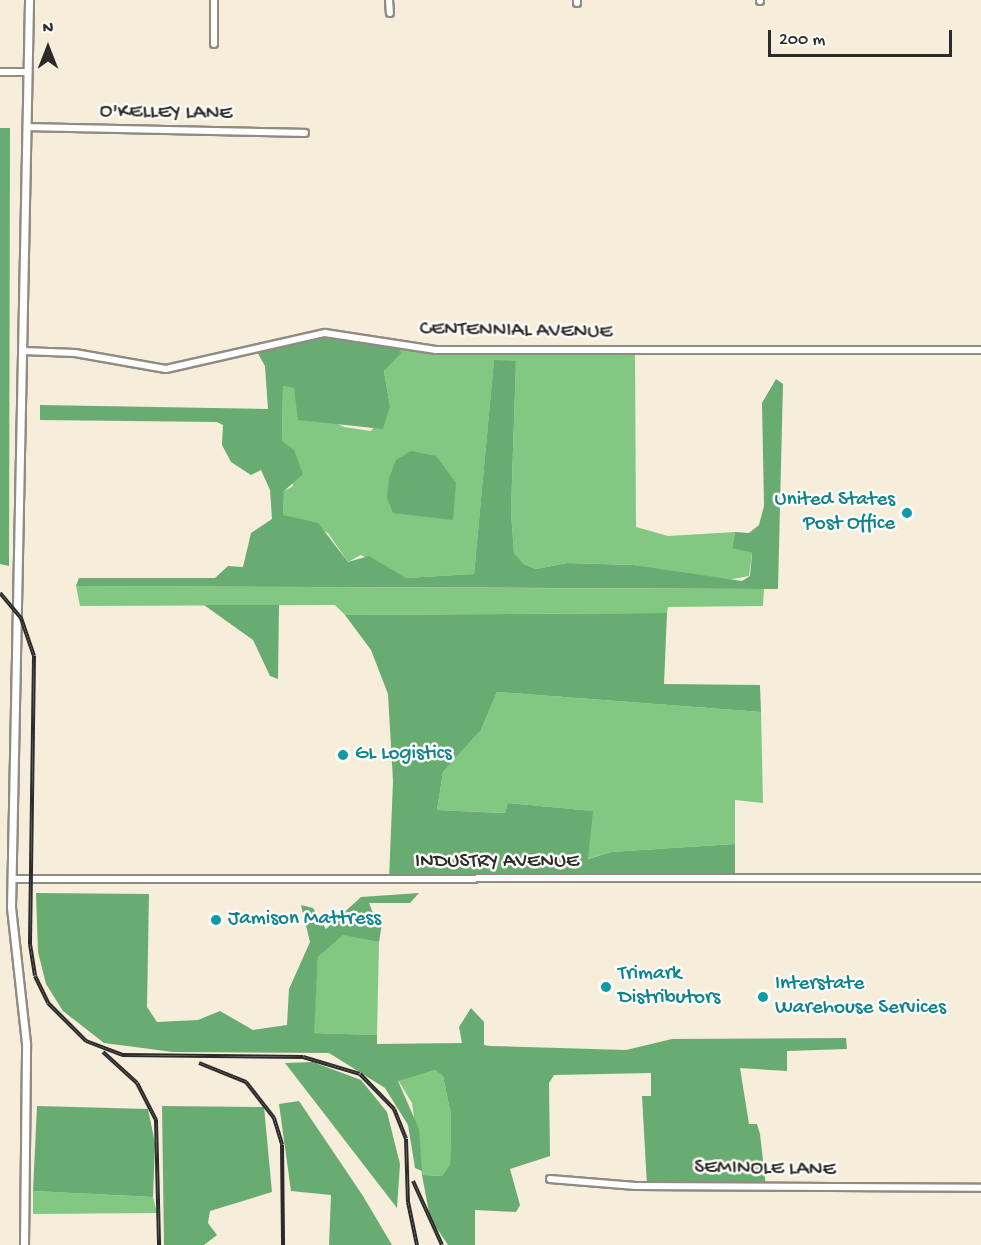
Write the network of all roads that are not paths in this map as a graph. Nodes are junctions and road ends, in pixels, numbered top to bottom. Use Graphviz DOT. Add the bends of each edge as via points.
graph roads {
  1 [pos="29,0"];
  2 [pos="214,0"];
  3 [pos="390,0"];
  4 [pos="390,13"];
  5 [pos="214,44"];
  6 [pos="0,72"];
  7 [pos="28,72"];
  8 [pos="27,127"];
  9 [pos="305,133"];
  10 [pos="981,350"];
  11 [pos="23,351"];
  12 [pos="981,878"];
  13 [pos="12,879"];
  14 [pos="550,1179"];
  15 [pos="981,1188"];
  16 [pos="24,1245"];
  1 -- 7 [label="street"];
  2 -- 5 [label="street"];
  3 -- 4 [label="street"];
  6 -- 7 [label="street"];
  7 -- 8 [label="street"];
  8 -- 9 [label="street, O'KELLEY LANE"];
  8 -- 11 [label="street"];
  10 -- 11 [label="street, CENTENNIAL AVENUE" via="436,350 325,333 166,369 75,353"];
  11 -- 13 [label="street"];
  12 -- 13 [label="street, INDUSTRY AVENUE"];
  13 -- 16 [label="street" via="12,928 26,1043"];
  14 -- 15 [label="street, SEMINOLE LANE" via="636,1186"];
}
